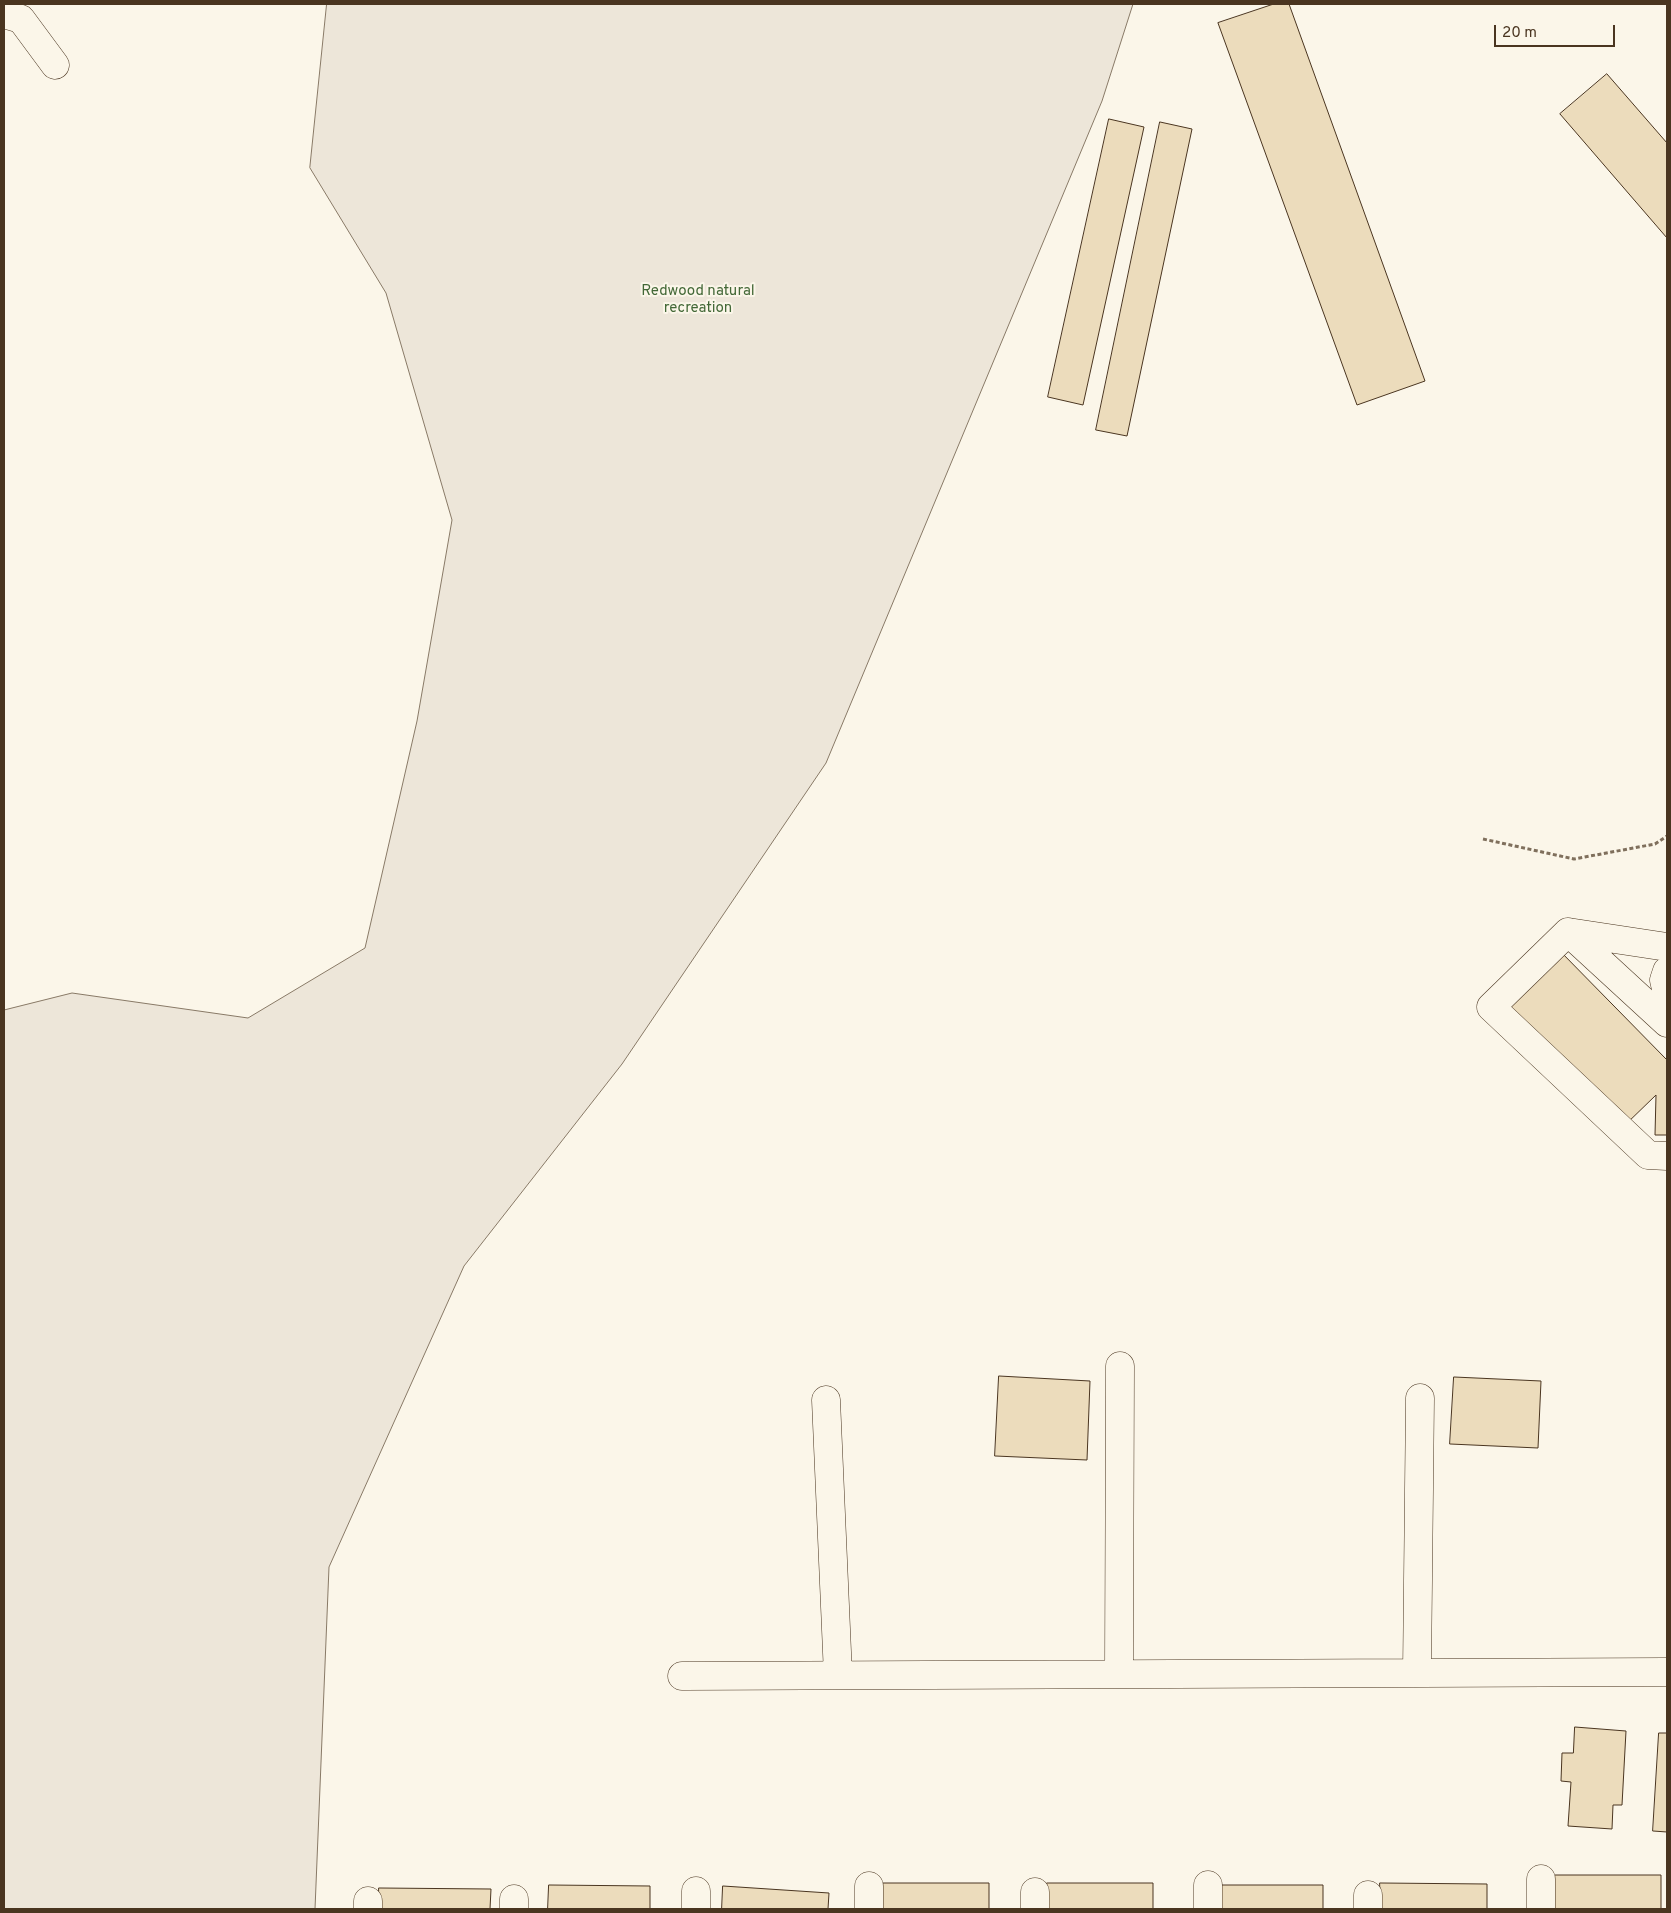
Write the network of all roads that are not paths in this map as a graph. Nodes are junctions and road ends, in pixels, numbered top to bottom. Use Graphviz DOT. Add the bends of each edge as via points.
graph roads {
  1 [pos="4,14"];
  2 [pos="54,65"];
  3 [pos="1568,932"];
  4 [pos="1667,947"];
  5 [pos="1667,971"];
  6 [pos="1667,993"];
  7 [pos="1667,1023"];
  8 [pos="1667,1156"];
  9 [pos="1120,1366"];
  10 [pos="1420,1398"];
  11 [pos="826,1400"];
  12 [pos="1418,1672"];
  13 [pos="1667,1672"];
  14 [pos="1119,1674"];
  15 [pos="838,1675"];
  16 [pos="682,1676"];
  17 [pos="1541,1879"];
  18 [pos="1541,1909"];
  1 -- 2 [label="street" via="21,19"];
  3 -- 4 [label="street"];
  3 -- 7 [label="street"];
  3 -- 8 [label="street" via="1491,1007 1648,1155"];
  5 -- 6 [label="street" via="1664,980"];
  9 -- 14 [label="street"];
  10 -- 12 [label="street"];
  11 -- 15 [label="street"];
  12 -- 13 [label="street"];
  12 -- 14 [label="street"];
  14 -- 15 [label="street"];
  15 -- 16 [label="street"];
  17 -- 18 [label="street"];
}
